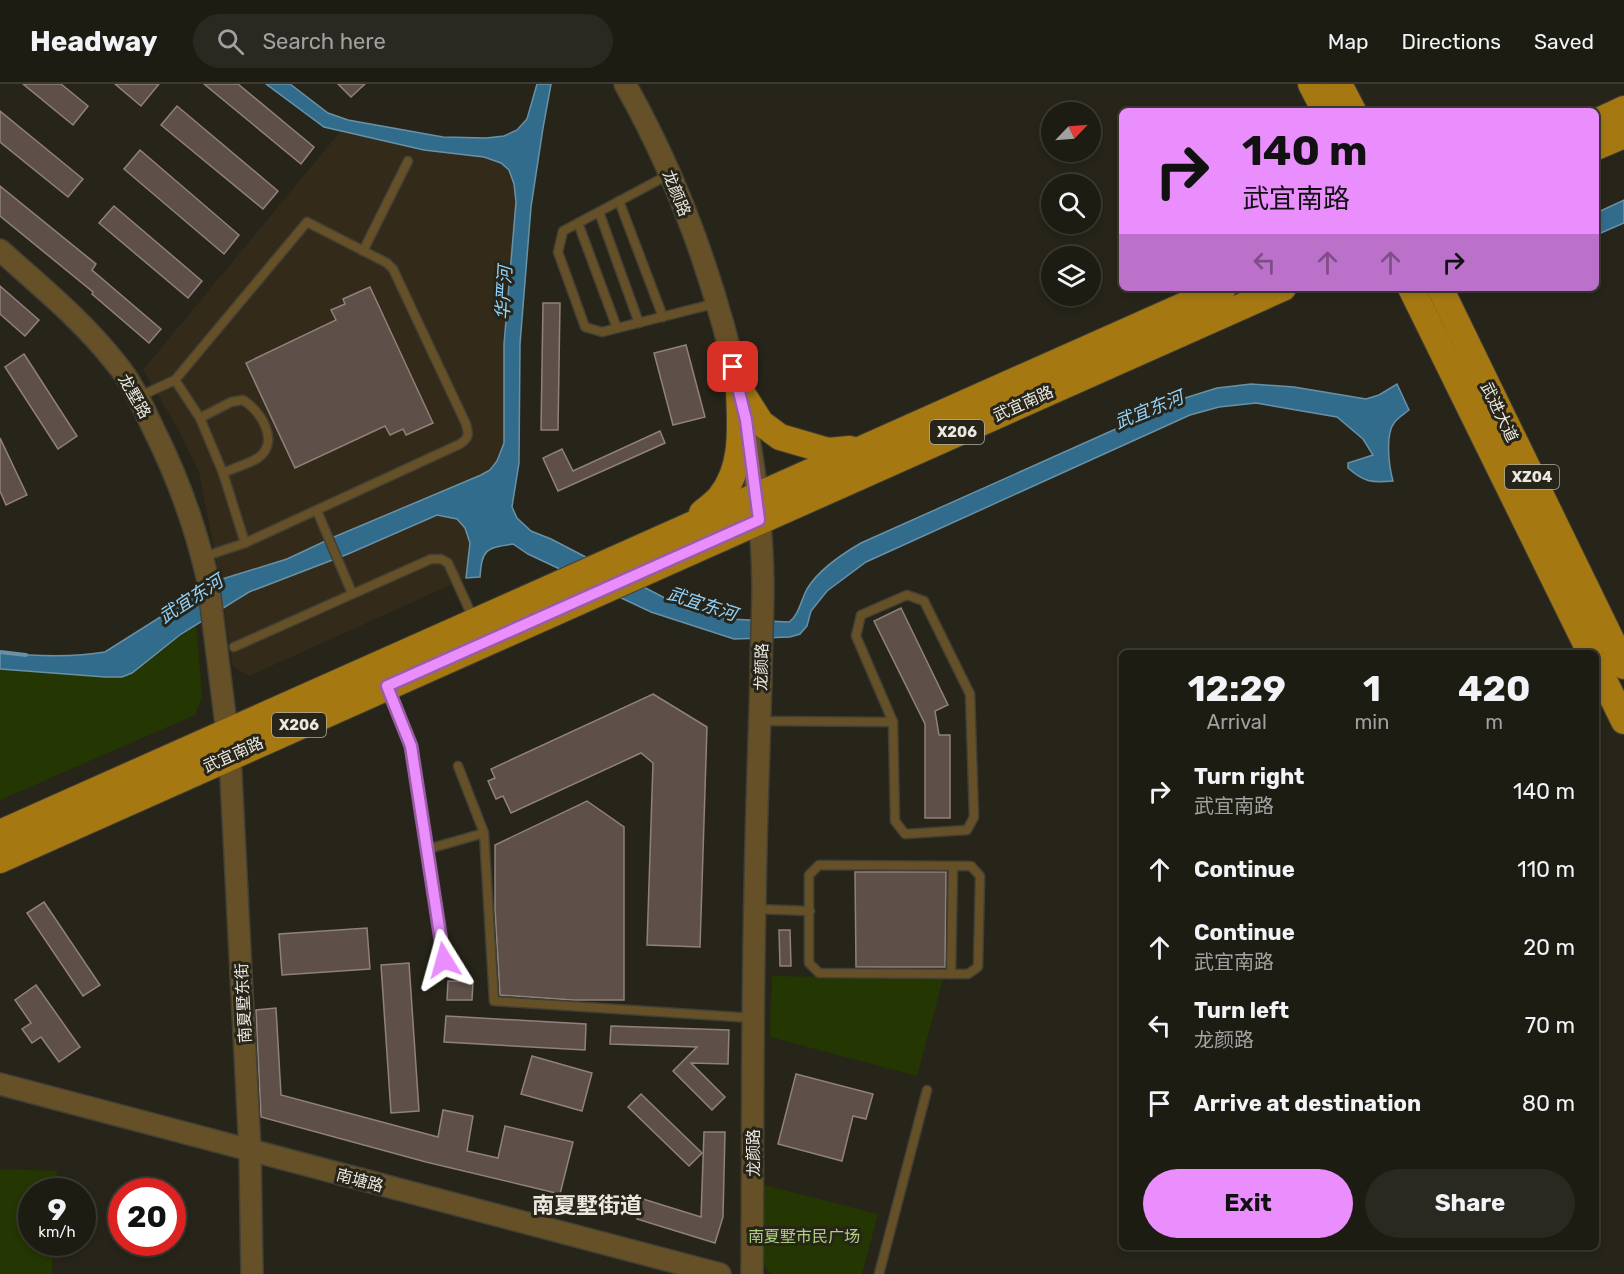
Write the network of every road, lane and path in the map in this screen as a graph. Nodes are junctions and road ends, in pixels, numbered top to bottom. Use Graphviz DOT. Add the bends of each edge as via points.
graph roads {
  1 [pos="626,84"];
  2 [pos="1311,84"];
  3 [pos="1339,84"];
  4 [pos="1323,108"];
  5 [pos="1351,108"];
  6 [pos="1624,109"];
  7 [pos="1599,121"];
  8 [pos="1624,135"];
  9 [pos="1599,146"];
  10 [pos="408,161"];
  11 [pos="669,174"];
  12 [pos="619,201"];
  13 [pos="599,212"];
  14 [pos="578,223"];
  15 [pos="0,250"];
  16 [pos="363,251"];
  17 [pos="1216,291"];
  18 [pos="1276,291"];
  19 [pos="1412,291"];
  20 [pos="1441,291"];
  21 [pos="717,303"];
  22 [pos="663,317"];
  23 [pos="639,323"];
  24 [pos="617,328"];
  25 [pos="175,380"];
  26 [pos="739,388"];
  27 [pos="138,397"];
  28 [pos="200,418"];
  29 [pos="865,447"];
  30 [pos="223,473"];
  31 [pos="756,495"];
  32 [pos="317,511"];
  33 [pos="759,520"];
  34 [pos="690,525"];
  35 [pos="245,543"];
  36 [pos="203,558"];
  37 [pos="352,593"];
  38 [pos="474,622"];
  39 [pos="234,647"];
  40 [pos="1589,650"];
  41 [pos="1624,666"];
  42 [pos="1599,670"];
  43 [pos="387,686"];
  44 [pos="759,721"];
  45 [pos="1624,721"];
  46 [pos="893,722"];
  47 [pos="229,744"];
  48 [pos="458,766"];
  49 [pos="0,833"];
  50 [pos="484,833"];
  51 [pos="428,849"];
  52 [pos="0,860"];
  53 [pos="953,866"];
  54 [pos="754,909"];
  55 [pos="810,911"];
  56 [pos="444,960"];
  57 [pos="951,974"];
  58 [pos="754,1018"];
  59 [pos="0,1084"];
  60 [pos="927,1090"];
  61 [pos="250,1151"];
  62 [pos="252,1274"];
  63 [pos="720,1274"];
  64 [pos="752,1274"];
  65 [pos="879,1274"];
  1 -- 11 [label="street, 龙颜路"];
  2 -- 4 [label="main road"];
  3 -- 5 [label="main road"];
  6 -- 7 [label="main road"];
  8 -- 9 [label="main road"];
  10 -- 16 [label="lane"];
  11 -- 12 [label="lane"];
  11 -- 21 [label="street, 龙颜路"];
  12 -- 13 [label="lane"];
  12 -- 22 [label="lane"];
  13 -- 14 [label="lane"];
  13 -- 23 [label="lane"];
  14 -- 24 [label="lane"];
  14 -- 24 [label="lane" via="562,231 558,252 585,327 602,332"];
  15 -- 27 [label="street, 龙墅路" via="101,346"];
  16 -- 25 [label="lane" via="307,222"];
  16 -- 32 [label="lane" via="393,269 469,432 460,444"];
  17 -- 29 [label="main road, 武宜南路 / X206"];
  18 -- 33 [label="main road, 武宜南路 / X206"];
  19 -- 40 [label="main road, 武进大道 / XZ04"];
  20 -- 41 [label="main road, 武进大道 / XZ04"];
  21 -- 22 [label="lane"];
  21 -- 26 [label="street, 龙颜路"];
  22 -- 23 [label="lane"];
  23 -- 24 [label="lane"];
  25 -- 27 [label="lane"];
  25 -- 28 [label="lane"];
  26 -- 29 [label="main road" via="761,423 780,437 828,451"];
  26 -- 31 [label="street, 龙颜路"];
  26 -- 34 [label="main road" via="741,438 735,472 720,497"];
  27 -- 36 [label="street, 龙墅路" via="177,478"];
  28 -- 30 [label="lane"];
  28 -- 30 [label="lane" via="243,399 260,415 268,438 266,448 259,457"];
  29 -- 31 [label="main road, 武宜南路 / X206"];
  30 -- 35 [label="lane"];
  31 -- 33 [label="street, 龙颜路"];
  31 -- 34 [label="main road, 武宜南路 / X206"];
  32 -- 35 [label="lane"];
  32 -- 37 [label="lane"];
  33 -- 43 [label="main road, 武宜南路 / X206"];
  33 -- 44 [label="street, 龙颜路" via="763,606"];
  34 -- 38 [label="main road, 武宜南路 / X206"];
  35 -- 36 [label="lane"];
  36 -- 47 [label="street, 龙墅路"];
  37 -- 38 [label="lane" via="441,558 448,563"];
  37 -- 39 [label="lane"];
  38 -- 47 [label="main road, 武宜南路 / X206"];
  42 -- 45 [label="main road"];
  43 -- 47 [label="main road, 武宜南路 / X206"];
  43 -- 51 [label="lane" via="411,746"];
  44 -- 46 [label="lane"];
  44 -- 54 [label="street, 龙颜路"];
  46 -- 46 [label="lane" via="894,822 905,834 967,830 974,817 970,694 924,602 907,595 861,615 856,636"];
  47 -- 49 [label="main road, 武宜南路 / X206"];
  47 -- 52 [label="main road, 武宜南路 / X206"];
  47 -- 61 [label="street, 南夏墅东街"];
  48 -- 50 [label="lane"];
  50 -- 51 [label="lane"];
  50 -- 58 [label="lane" via="494,1001"];
  51 -- 56 [label="lane"];
  53 -- 55 [label="lane" via="819,865 809,875"];
  53 -- 57 [label="lane"];
  53 -- 57 [label="lane" via="971,866 980,876 978,967 968,974"];
  54 -- 55 [label="lane"];
  54 -- 58 [label="street, 龙颜路"];
  55 -- 57 [label="lane" via="809,963 819,974"];
  58 -- 64 [label="street, 龙颜路"];
  59 -- 61 [label="street, 南塘路"];
  60 -- 65 [label="lane"];
  61 -- 62 [label="street, 南夏墅东街"];
  61 -- 63 [label="street, 南塘路"];
}
